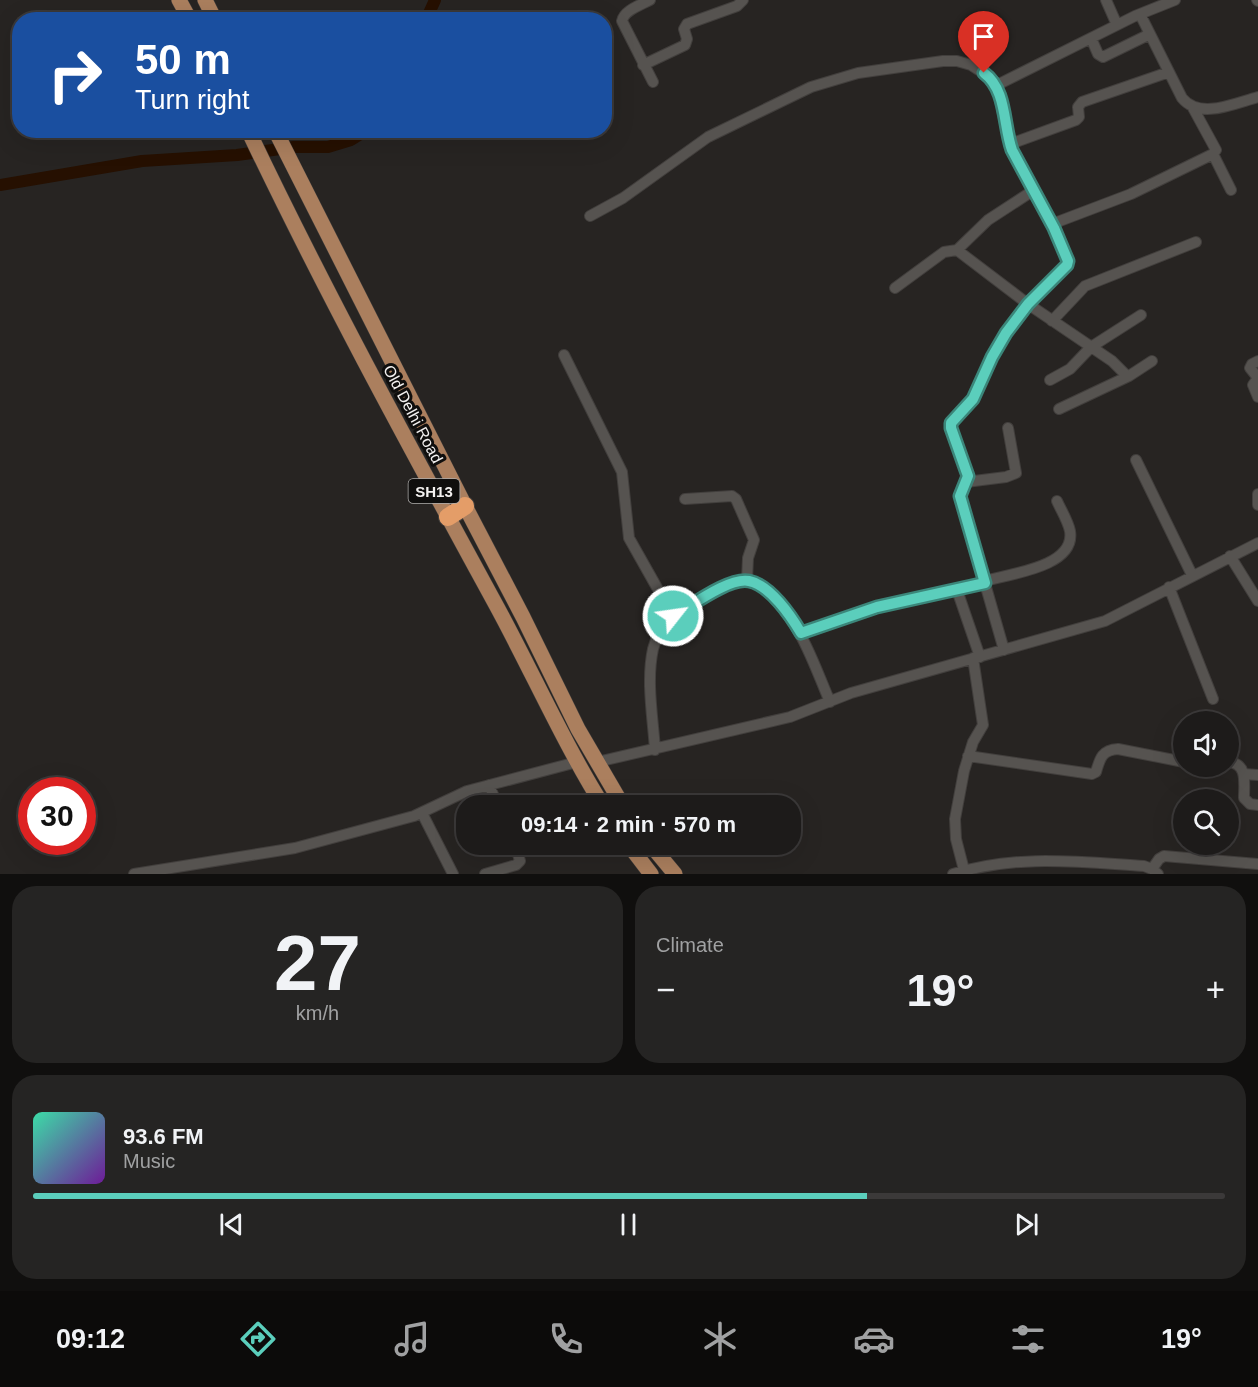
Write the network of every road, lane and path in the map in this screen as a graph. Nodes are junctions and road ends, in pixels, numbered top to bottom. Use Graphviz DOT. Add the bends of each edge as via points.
graph roads {
  1 [pos="650,0"];
  2 [pos="743,0"];
  3 [pos="1106,0"];
  4 [pos="1175,0"];
  5 [pos="1140,14"];
  6 [pos="1117,25"];
  7 [pos="1150,34"];
  8 [pos="1091,38"];
  9 [pos="643,65"];
  10 [pos="1169,72"];
  11 [pos="652,82"];
  12 [pos="997,85"];
  13 [pos="1258,98"];
  14 [pos="1192,106"];
  15 [pos="252,138"];
  16 [pos="278,138"];
  17 [pos="1010,144"];
  18 [pos="1213,154"];
  19 [pos="1034,190"];
  20 [pos="1231,190"];
  21 [pos="590,216"];
  22 [pos="1052,224"];
  23 [pos="1196,242"];
  24 [pos="957,250"];
  25 [pos="895,288"];
  26 [pos="1028,304"];
  27 [pos="1141,315"];
  28 [pos="1052,321"];
  29 [pos="1091,347"];
  30 [pos="564,355"];
  31 [pos="1152,360"];
  32 [pos="1258,361"];
  33 [pos="1129,376"];
  34 [pos="1050,380"];
  35 [pos="1255,381"];
  36 [pos="1258,398"];
  37 [pos="1059,409"];
  38 [pos="1008,428"];
  39 [pos="1136,460"];
  40 [pos="966,482"];
  41 [pos="1258,494"];
  42 [pos="685,499"];
  43 [pos="1057,501"];
  44 [pos="1258,505"];
  45 [pos="465,506"];
  46 [pos="448,517"];
  47 [pos="1258,543"];
  48 [pos="1230,556"];
  49 [pos="1192,575"];
  50 [pos="747,580"];
  51 [pos="985,582"];
  52 [pos="1169,586"];
  53 [pos="957,590"];
  54 [pos="1257,599"];
  55 [pos="673,616"];
  56 [pos="801,633"];
  57 [pos="1004,650"];
  58 [pos="976,657"];
  59 [pos="1214,699"];
  60 [pos="830,702"];
  61 [pos="655,750"];
  62 [pos="968,756"];
  63 [pos="1173,760"];
  64 [pos="577,762"];
  65 [pos="597,762"];
  66 [pos="1239,764"];
  67 [pos="1244,774"];
  68 [pos="1258,775"];
  69 [pos="489,785"];
  70 [pos="493,795"];
  71 [pos="596,795"];
  72 [pos="616,795"];
  73 [pos="1258,805"];
  74 [pos="422,813"];
  75 [pos="518,855"];
  76 [pos="636,855"];
  77 [pos="659,855"];
  78 [pos="1258,864"];
  79 [pos="1106,869"];
  80 [pos="964,870"];
  81 [pos="1155,871"];
  82 [pos="134,874"];
  83 [pos="453,874"];
  84 [pos="485,874"];
  85 [pos="651,874"];
  86 [pos="675,874"];
  87 [pos="953,874"];
  1 -- 9 [label="street" via="622,16 623,27"];
  2 -- 9 [label="street" via="737,6 687,24 685,45"];
  3 -- 6 [label="street"];
  4 -- 5 [label="street"];
  5 -- 6 [label="street"];
  5 -- 7 [label="street"];
  6 -- 8 [label="street"];
  7 -- 8 [label="street" via="1103,57"];
  7 -- 10 [label="street"];
  8 -- 12 [label="street"];
  9 -- 11 [label="street"];
  10 -- 14 [label="street" via="1182,98"];
  10 -- 17 [label="street" via="1082,102 1076,120"];
  12 -- 17 [label="street"];
  12 -- 21 [label="street" via="971,65 943,61 858,73 811,87 708,137"];
  13 -- 14 [label="street" via="1206,110"];
  14 -- 18 [label="street" via="1216,150"];
  15 -- 46 [label="main road, Old Delhi Road / SH13"];
  16 -- 45 [label="main road, Old Delhi Road / SH13"];
  17 -- 19 [label="street"];
  18 -- 20 [label="street"];
  18 -- 22 [label="street" via="1131,194"];
  19 -- 22 [label="street"];
  19 -- 24 [label="street" via="988,220"];
  22 -- 26 [label="street" via="1067,265"];
  23 -- 28 [label="street" via="1085,286"];
  24 -- 25 [label="street" via="944,252"];
  24 -- 26 [label="street"];
  26 -- 28 [label="street"];
  26 -- 40 [label="street" via="996,348 970,404 951,423 967,470"];
  27 -- 29 [label="street"];
  28 -- 29 [label="street"];
  29 -- 33 [label="street"];
  29 -- 34 [label="street" via="1075,366"];
  30 -- 55 [label="street" via="622,472 628,537"];
  31 -- 33 [label="street"];
  32 -- 35 [label="street" via="1250,368 1256,375"];
  33 -- 37 [label="street"];
  35 -- 36 [label="street"];
  38 -- 40 [label="street" via="1016,473"];
  39 -- 49 [label="street"];
  40 -- 51 [label="street" via="960,496"];
  41 -- 44 [label="street"];
  42 -- 50 [label="street" via="736,499 754,540"];
  43 -- 51 [label="street" via="1070,532 1066,551 1052,562"];
  45 -- 46 [label="highway"];
  45 -- 65 [label="main road, Old Delhi Road / SH13"];
  46 -- 64 [label="main road, Old Delhi Road / SH13"];
  47 -- 48 [label="street"];
  48 -- 49 [label="street"];
  48 -- 54 [label="street"];
  49 -- 52 [label="street"];
  50 -- 55 [label="street" via="726,586"];
  50 -- 56 [label="street" via="767,591"];
  51 -- 53 [label="street"];
  51 -- 57 [label="street"];
  52 -- 57 [label="street" via="1105,621"];
  52 -- 59 [label="street"];
  53 -- 56 [label="street" via="877,607"];
  53 -- 58 [label="street"];
  55 -- 61 [label="street" via="653,648"];
  56 -- 60 [label="street"];
  57 -- 58 [label="street"];
  58 -- 60 [label="street"];
  58 -- 62 [label="street" via="983,725"];
  60 -- 61 [label="street" via="790,717"];
  61 -- 65 [label="street"];
  62 -- 63 [label="street" via="1092,774 1104,752 1111,750"];
  62 -- 80 [label="street" via="955,819"];
  64 -- 69 [label="street"];
  64 -- 71 [label="main road, Old Delhi Road / SH13"];
  65 -- 72 [label="main road, Old Delhi Road / SH13"];
  66 -- 67 [label="street"];
  67 -- 68 [label="street"];
  67 -- 73 [label="street" via="1244,798"];
  69 -- 70 [label="street"];
  69 -- 74 [label="street" via="457,795"];
  74 -- 82 [label="street" via="295,848"];
  74 -- 83 [label="street"];
  75 -- 84 [label="street" via="520,861 516,865"];
  76 -- 85 [label="main road"];
  77 -- 86 [label="main road"];
  78 -- 81 [label="street" via="1164,856"];
  79 -- 80 [label="street" via="1028,860"];
  79 -- 81 [label="street" via="1144,866"];
  80 -- 87 [label="street"];
}
